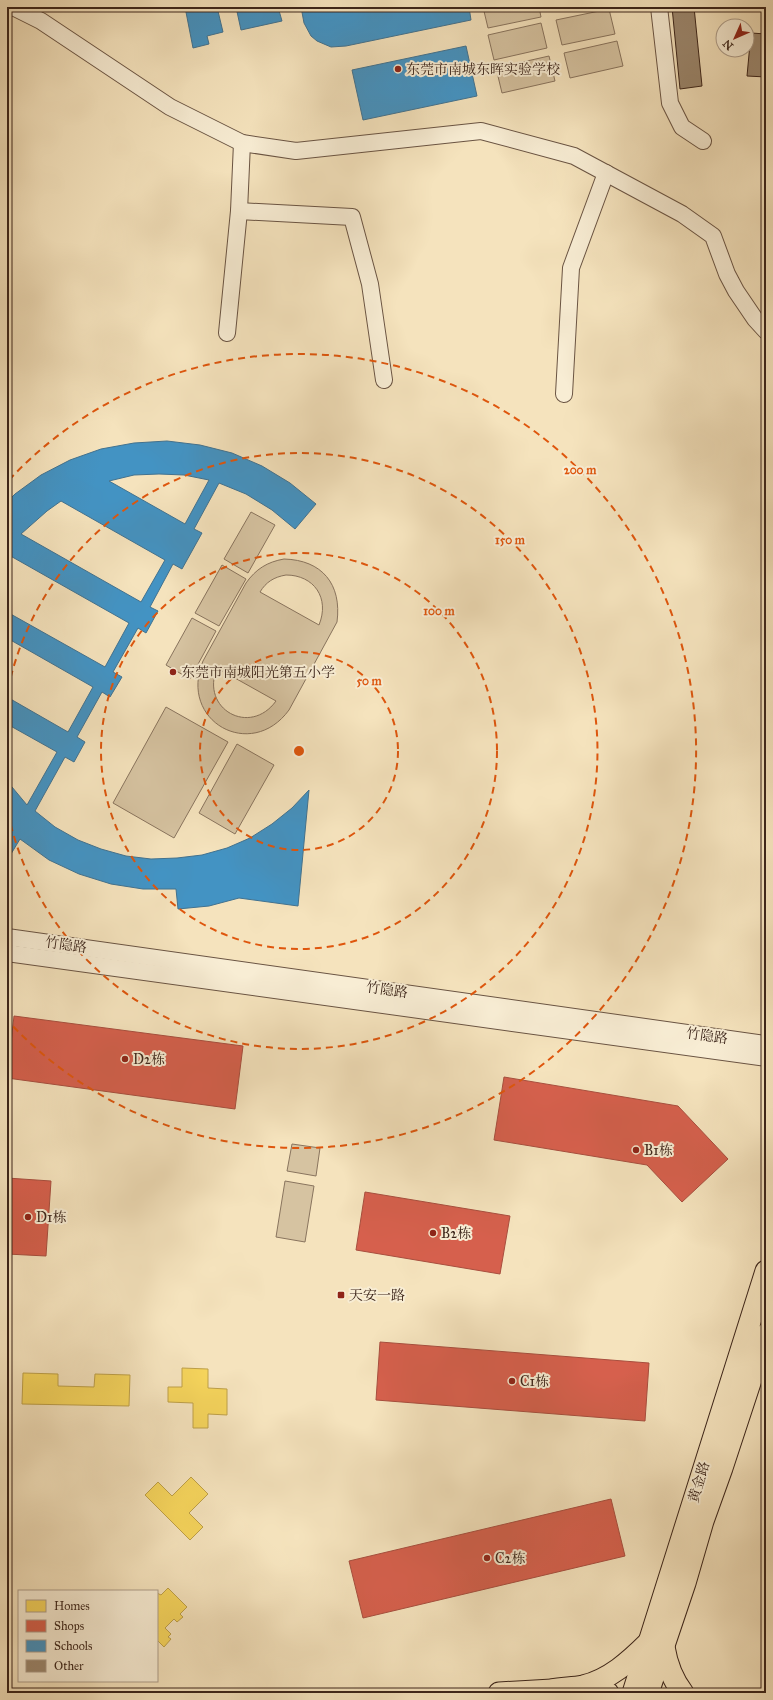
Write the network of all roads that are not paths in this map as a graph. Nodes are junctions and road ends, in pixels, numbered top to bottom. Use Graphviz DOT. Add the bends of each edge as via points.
graph roads {
  1 [pos="13,7"];
  2 [pos="659,7"];
  3 [pos="703,140"];
  4 [pos="242,143"];
  5 [pos="606,173"];
  6 [pos="239,211"];
  7 [pos="766,331"];
  8 [pos="227,333"];
  9 [pos="384,380"];
  10 [pos="564,394"];
  11 [pos="7,937"];
  12 [pos="7,953"];
  13 [pos="763,1051"];
  14 [pos="766,1271"];
  15 [pos="766,1334"];
  16 [pos="657,1644"];
  17 [pos="552,1690"];
  18 [pos="499,1693"];
  19 [pos="608,1693"];
  20 [pos="633,1693"];
  21 [pos="648,1693"];
  22 [pos="683,1693"];
  1 -- 4 [label="street" via="41,21 170,107"];
  2 -- 3 [label="street" via="670,102 682,128"];
  4 -- 5 [label="street" via="296,151 481,132 574,156"];
  4 -- 6 [label="street"];
  5 -- 7 [label="street" via="682,214 713,236 736,291"];
  5 -- 10 [label="street" via="571,268"];
  6 -- 8 [label="street"];
  6 -- 9 [label="street" via="352,217 370,284"];
  11 -- 13 [label="street, 竹隐路"];
  12 -- 13 [label="street, 竹隐路"];
  14 -- 16 [label="main road, 黄金路"];
  15 -- 16 [label="main road, 黄金路" via="722,1468"];
  16 -- 17 [label="main road" via="610,1674 584,1685"];
  16 -- 20 [label="main road, 黄金路"];
  16 -- 21 [label="main road, 黄金路"];
  16 -- 22 [label="main road" via="675,1683"];
  17 -- 18 [label="main road"];
  17 -- 19 [label="main road"];
}
